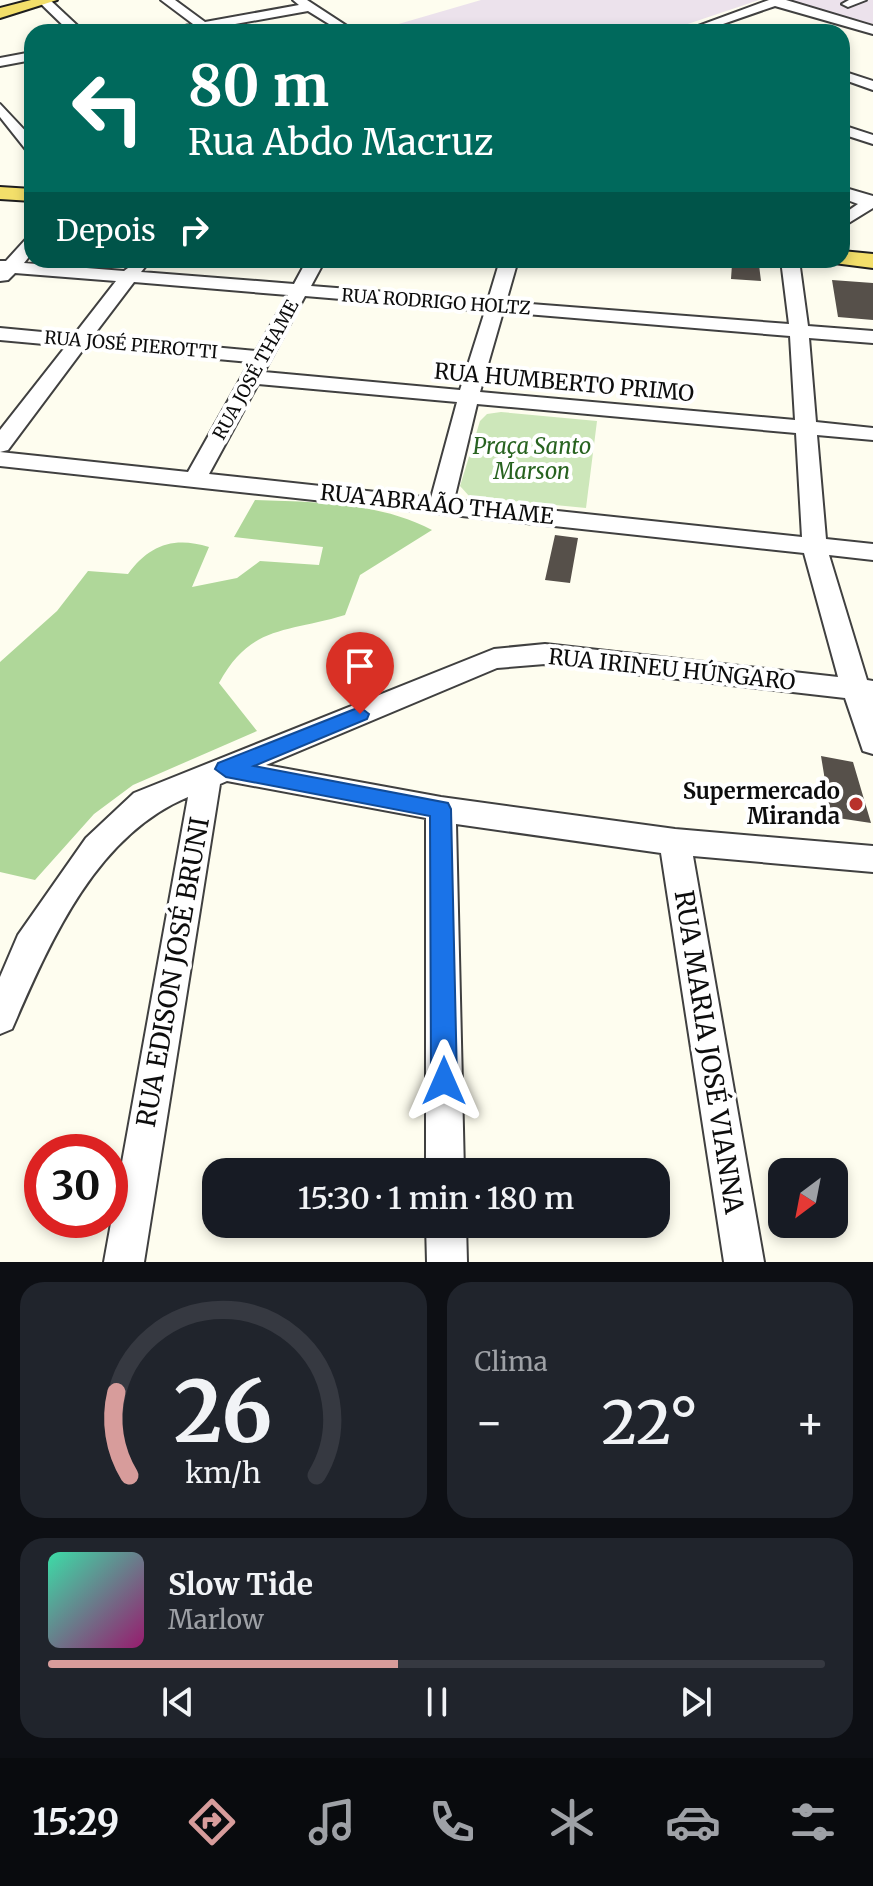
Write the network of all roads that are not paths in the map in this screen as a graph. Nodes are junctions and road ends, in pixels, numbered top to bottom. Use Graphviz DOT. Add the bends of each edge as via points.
graph roads {
  1 [pos="167,0"];
  2 [pos="46,1"];
  3 [pos="777,1"];
  4 [pos="304,4"];
  5 [pos="0,13"];
  6 [pos="69,24"];
  7 [pos="200,24"];
  8 [pos="226,24"];
  9 [pos="337,24"];
  10 [pos="711,24"];
  11 [pos="852,24"];
  12 [pos="873,30"];
  13 [pos="24,58"];
  14 [pos="0,62"];
  15 [pos="850,78"];
  16 [pos="873,86"];
  17 [pos="0,108"];
  18 [pos="7,127"];
  19 [pos="850,132"];
  20 [pos="873,140"];
  21 [pos="24,141"];
  22 [pos="0,193"];
  23 [pos="24,194"];
  24 [pos="850,195"];
  25 [pos="872,202"];
  26 [pos="850,217"];
  27 [pos="24,250"];
  28 [pos="850,259"];
  29 [pos="873,261"];
  30 [pos="134,268"];
  31 [pos="312,268"];
  32 [pos="507,268"];
  33 [pos="791,268"];
  34 [pos="3,270"];
  35 [pos="299,291"];
  36 [pos="495,306"];
  37 [pos="799,331"];
  38 [pos="0,334"];
  39 [pos="873,337"];
  40 [pos="77,340"];
  41 [pos="262,357"];
  42 [pos="251,377"];
  43 [pos="468,398"];
  44 [pos="7,424"];
  45 [pos="807,428"];
  46 [pos="873,434"];
  47 [pos="0,445"];
  48 [pos="0,459"];
  49 [pos="195,480"];
  50 [pos="441,505"];
  51 [pos="814,543"];
  52 [pos="873,552"];
  53 [pos="864,690"];
  54 [pos="873,743"];
  55 [pos="216,773"];
  56 [pos="441,809"];
  57 [pos="675,842"];
  58 [pos="873,859"];
  59 [pos="0,1017"];
  60 [pos="445,1158"];
  61 [pos="446,1238"];
  62 [pos="124,1262"];
  63 [pos="447,1262"];
  64 [pos="744,1262"];
  1 -- 7 [label="street"];
  2 -- 5 [label="main road"];
  2 -- 6 [label="street"];
  3 -- 10 [label="street"];
  3 -- 11 [label="street"];
  4 -- 8 [label="street"];
  4 -- 9 [label="street"];
  11 -- 12 [label="street"];
  13 -- 14 [label="street"];
  15 -- 16 [label="street"];
  17 -- 18 [label="street"];
  18 -- 21 [label="street"];
  19 -- 20 [label="street"];
  22 -- 23 [label="main road"];
  24 -- 25 [label="street"];
  25 -- 26 [label="street"];
  27 -- 34 [label="street"];
  28 -- 29 [label="main road"];
  30 -- 34 [label="street, RUA RODRIGO HOLTZ"];
  30 -- 35 [label="street, RUA RODRIGO HOLTZ"];
  30 -- 40 [label="street"];
  31 -- 35 [label="street, RUA JOSÉ THAME"];
  32 -- 36 [label="street"];
  33 -- 37 [label="street"];
  35 -- 36 [label="street, RUA RODRIGO HOLTZ"];
  35 -- 41 [label="street, RUA JOSÉ THAME"];
  36 -- 37 [label="street, RUA RODRIGO HOLTZ"];
  36 -- 43 [label="street"];
  37 -- 39 [label="street, RUA RODRIGO HOLTZ"];
  37 -- 45 [label="street"];
  38 -- 40 [label="street, RUA JOSÉ PIEROTTI"];
  40 -- 41 [label="street, RUA JOSÉ PIEROTTI"];
  40 -- 44 [label="street"];
  41 -- 42 [label="street, RUA JOSÉ THAME"];
  42 -- 43 [label="street, RUA HUMBERTO PRIMO"];
  42 -- 49 [label="street, RUA JOSÉ THAME"];
  43 -- 45 [label="street, RUA HUMBERTO PRIMO"];
  43 -- 50 [label="street"];
  44 -- 47 [label="street"];
  45 -- 46 [label="street, RUA HUMBERTO PRIMO"];
  45 -- 51 [label="street"];
  48 -- 49 [label="street, RUA ABRAÃO THAME"];
  49 -- 50 [label="street, RUA ABRAÃO THAME"];
  50 -- 51 [label="street, RUA ABRAÃO THAME"];
  51 -- 52 [label="street, RUA ABRAÃO THAME"];
  51 -- 53 [label="street"];
  53 -- 54 [label="street"];
  53 -- 55 [label="street, RUA IRINEU HÚNGARO" via="545,654 494,659"];
  55 -- 56 [label="street"];
  55 -- 59 [label="street, RUA IRINEU HÚNGARO" via="145,802 97,847 30,946"];
  55 -- 62 [label="street, RUA EDISON JOSÉ BRUNI"];
  56 -- 57 [label="street"];
  56 -- 60 [label="street"];
  57 -- 58 [label="street"];
  57 -- 64 [label="street, RUA MARIA JOSÉ VIANNA"];
  61 -- 63 [label="street"];
}
